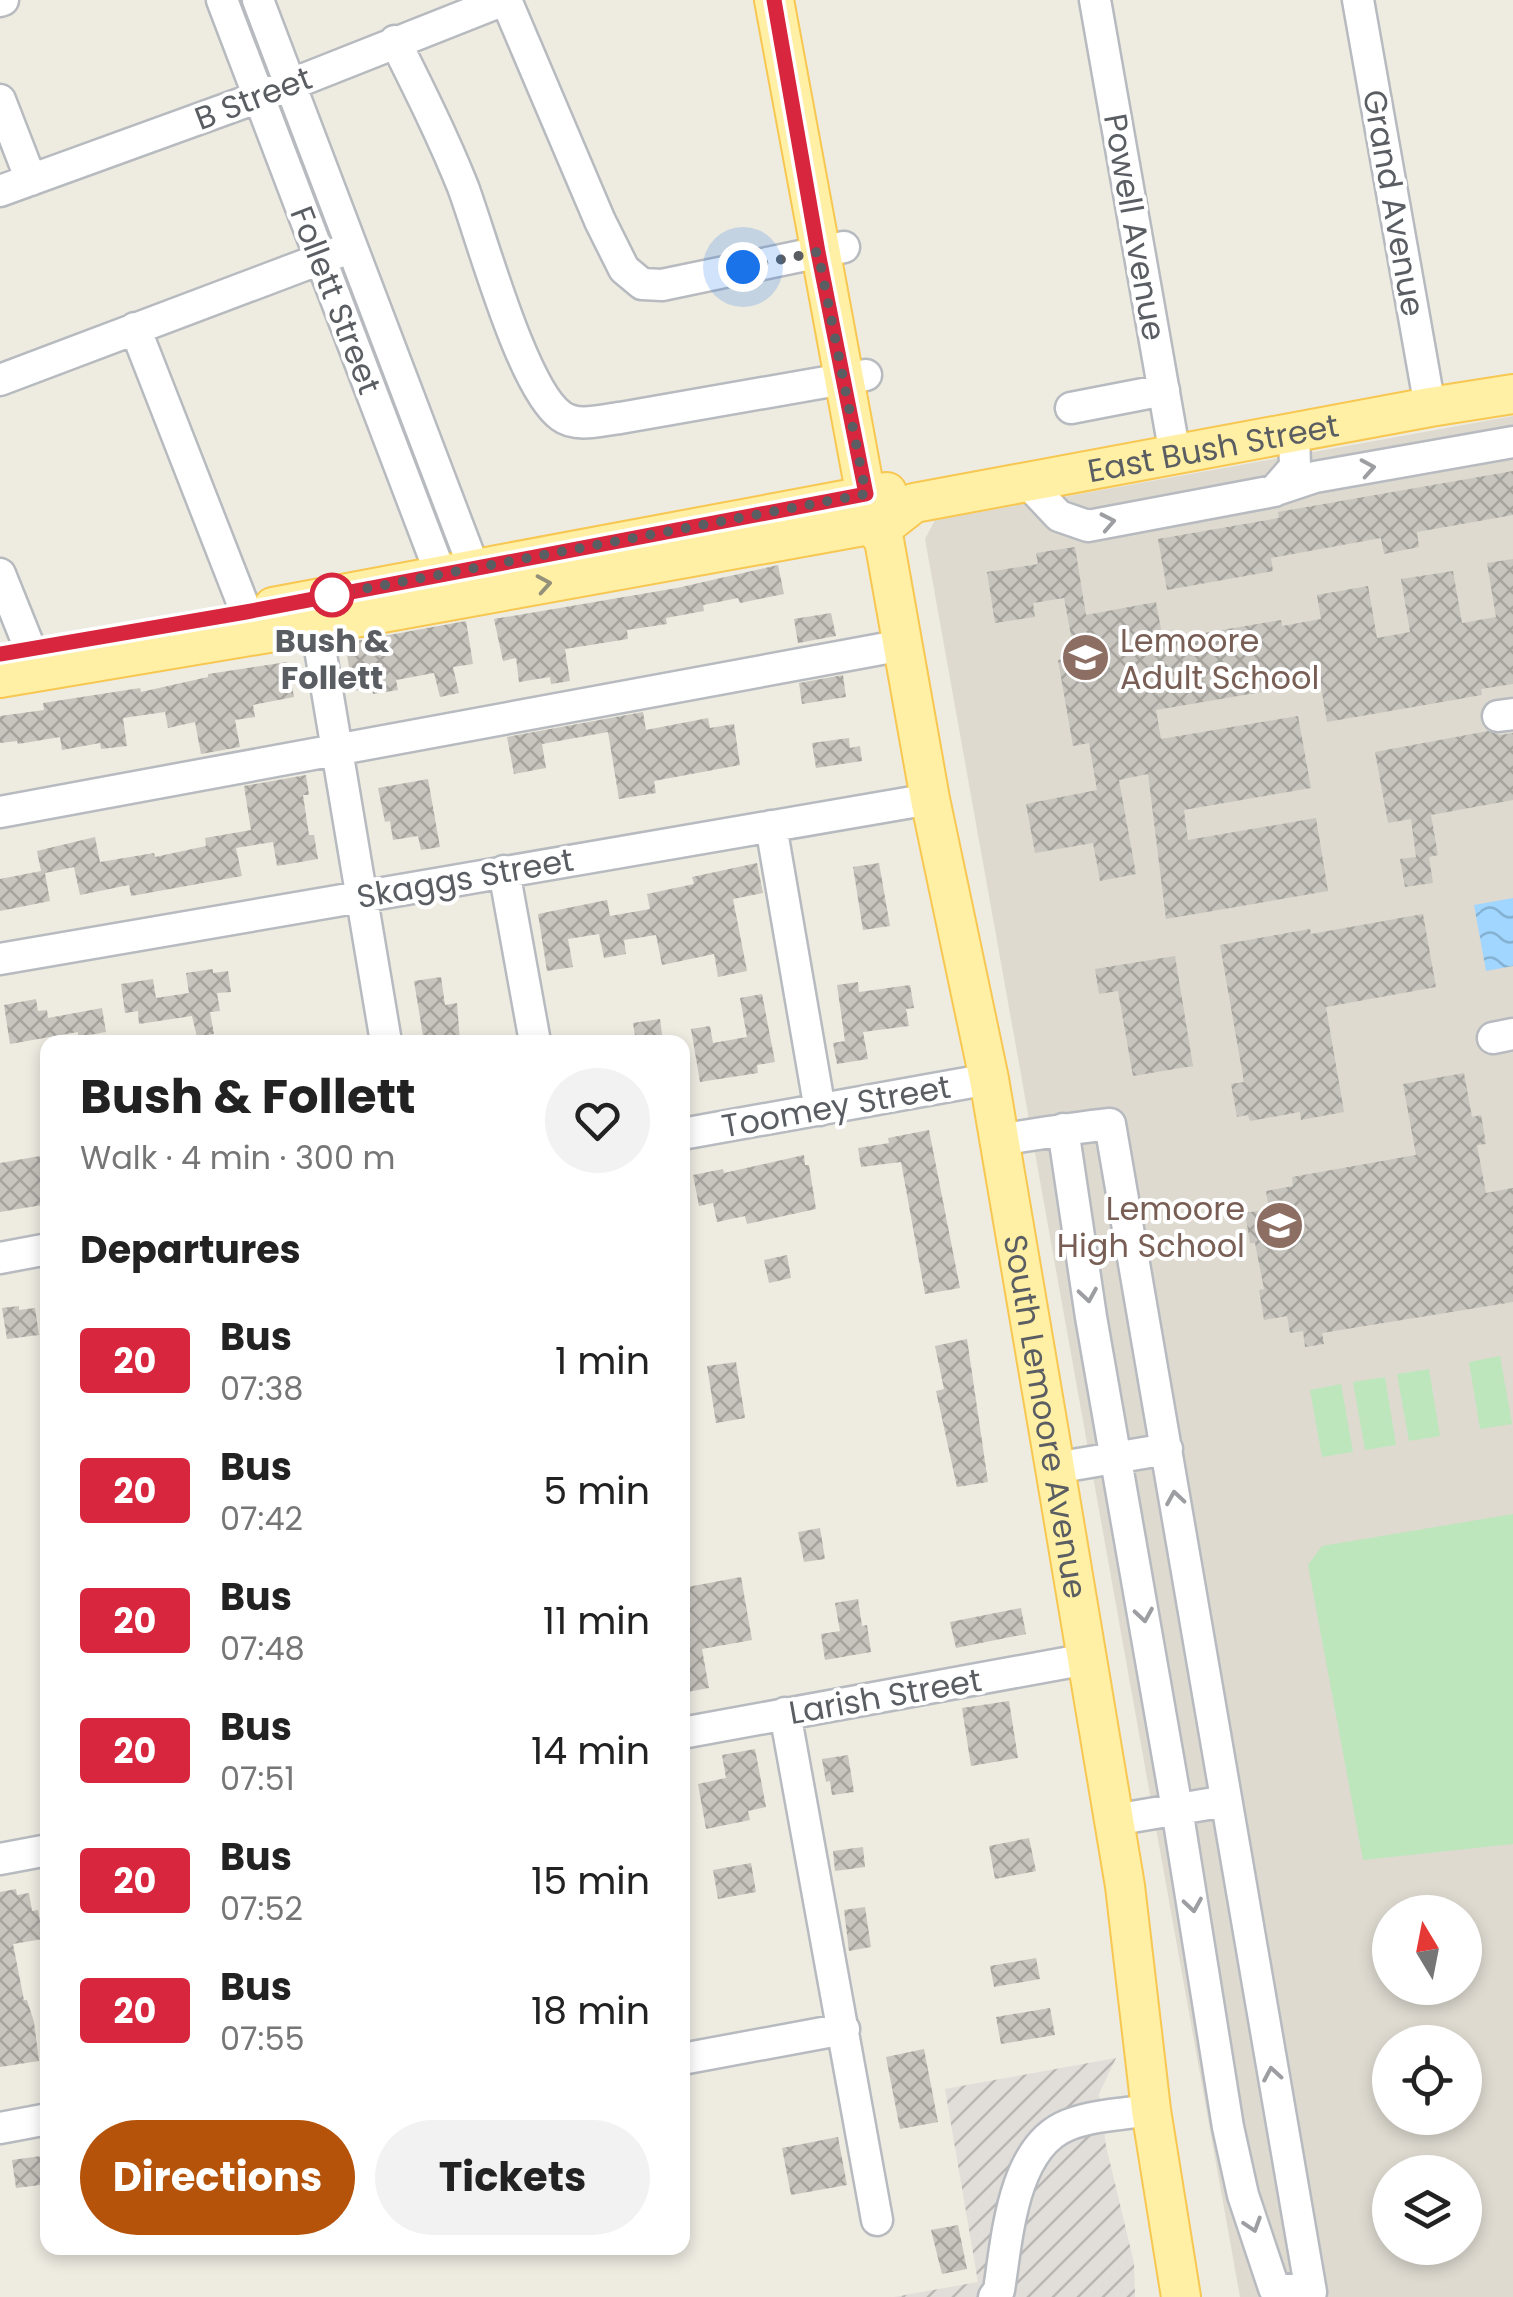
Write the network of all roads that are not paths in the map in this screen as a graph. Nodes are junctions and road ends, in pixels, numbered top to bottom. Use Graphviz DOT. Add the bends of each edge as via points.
graph roads {
  1 [pos="222,0"];
  2 [pos="258,0"];
  3 [pos="505,0"];
  4 [pos="774,0"];
  5 [pos="799,0"];
  6 [pos="1095,0"];
  7 [pos="1358,0"];
  8 [pos="395,41"];
  9 [pos="292,84"];
  10 [pos="258,97"];
  11 [pos="0,100"];
  12 [pos="31,180"];
  13 [pos="0,191"];
  14 [pos="353,247"];
  15 [pos="831,250"];
  16 [pos="320,258"];
  17 [pos="135,328"];
  18 [pos="854,377"];
  19 [pos="0,380"];
  20 [pos="1164,390"];
  21 [pos="1513,394"];
  22 [pos="1430,407"];
  23 [pos="1071,408"];
  24 [pos="1294,432"];
  25 [pos="1513,442"];
  26 [pos="1175,455"];
  27 [pos="1028,482"];
  28 [pos="1274,491"];
  29 [pos="885,512"];
  30 [pos="0,574"];
  31 [pos="461,585"];
  32 [pos="246,612"];
  33 [pos="314,612"];
  34 [pos="903,645"];
  35 [pos="22,658"];
  36 [pos="0,678"];
  37 [pos="336,750"];
  38 [pos="930,799"];
  39 [pos="0,812"];
  40 [pos="771,826"];
  41 [pos="504,871"];
  42 [pos="359,896"];
  43 [pos="0,959"];
  44 [pos="385,1035"];
  45 [pos="534,1035"];
  46 [pos="988,1078"];
  47 [pos="820,1110"];
  48 [pos="1063,1129"];
  49 [pos="690,1133"];
  50 [pos="999,1140"];
  51 [pos="40,1250"];
  52 [pos="0,1258"];
  53 [pos="1167,1449"];
  54 [pos="1117,1457"];
  55 [pos="1056,1468"];
  56 [pos="1087,1659"];
  57 [pos="785,1713"];
  58 [pos="690,1731"];
  59 [pos="1226,1801"];
  60 [pos="1177,1809"];
  61 [pos="1114,1820"];
  62 [pos="40,1852"];
  63 [pos="0,1859"];
  64 [pos="844,2029"];
  65 [pos="690,2057"];
  66 [pos="1151,2110"];
  67 [pos="40,2120"];
  68 [pos="0,2128"];
  69 [pos="877,2220"];
  70 [pos="994,2297"];
  71 [pos="1181,2297"];
  1 -- 10 [label="street, Follett Street"];
  2 -- 9 [label="street, Follett Street"];
  3 -- 8 [label="street, B Street"];
  3 -- 15 [label="street" via="600,222 632,278 662,284"];
  4 -- 15 [label="main road"];
  5 -- 15 [label="main road"];
  6 -- 20 [label="street, Powell Avenue"];
  7 -- 22 [label="street, Grand Avenue"];
  8 -- 9 [label="street, B Street"];
  8 -- 18 [label="street" via="462,185 529,373 563,418 620,418"];
  9 -- 10 [label="street, B Street"];
  9 -- 14 [label="street, Follett Street"];
  10 -- 12 [label="street, B Street"];
  10 -- 16 [label="street, Follett Street"];
  11 -- 12 [label="street"];
  12 -- 13 [label="street, B Street"];
  14 -- 16 [label="street"];
  14 -- 31 [label="street, Follett Street"];
  15 -- 18 [label="main road, South Lemoore Avenue"];
  16 -- 17 [label="street"];
  16 -- 31 [label="street, Follett Street"];
  17 -- 19 [label="street"];
  17 -- 32 [label="street"];
  18 -- 29 [label="main road, South Lemoore Avenue"];
  20 -- 23 [label="street"];
  20 -- 26 [label="street, Powell Avenue"];
  21 -- 22 [label="main road, East Bush Street"];
  22 -- 24 [label="main road, East Bush Street"];
  24 -- 26 [label="main road, East Bush Street"];
  24 -- 28 [label="street" via="1294,468"];
  28 -- 25 [label="street, one-way" via="1315,477"];
  26 -- 27 [label="main road, East Bush Street"];
  27 -- 28 [label="street, one-way" via="1059,516 1088,526"];
  27 -- 29 [label="main road, East Bush Street"];
  29 -- 31 [label="main road, East Bush Street"];
  29 -- 34 [label="main road, South Lemoore Avenue"];
  30 -- 35 [label="street"];
  31 -- 33 [label="main road, East Bush Street"];
  32 -- 33 [label="main road"];
  32 -- 35 [label="main road"];
  33 -- 35 [label="main road"];
  33 -- 37 [label="street"];
  34 -- 37 [label="street"];
  34 -- 38 [label="main road, South Lemoore Avenue"];
  35 -- 36 [label="main road"];
  37 -- 39 [label="street"];
  37 -- 42 [label="street"];
  38 -- 40 [label="street, Skaggs Street"];
  38 -- 46 [label="main road, South Lemoore Avenue"];
  40 -- 41 [label="street, Skaggs Street"];
  40 -- 47 [label="street"];
  41 -- 42 [label="street, Skaggs Street"];
  41 -- 45 [label="street"];
  42 -- 43 [label="street, Skaggs Street"];
  42 -- 44 [label="street"];
  46 -- 47 [label="street, Toomey Street"];
  46 -- 50 [label="main road, South Lemoore Avenue"];
  47 -- 49 [label="street, Toomey Street"];
  48 -- 50 [label="street"];
  48 -- 53 [label="street" via="1110,1124"];
  48 -- 54 [label="street, one-way"];
  50 -- 55 [label="main road, South Lemoore Avenue"];
  51 -- 52 [label="street"];
  53 -- 54 [label="street"];
  59 -- 53 [label="street, one-way"];
  54 -- 55 [label="street"];
  54 -- 60 [label="street, one-way"];
  55 -- 56 [label="main road, South Lemoore Avenue"];
  56 -- 57 [label="street, Larish Street"];
  56 -- 61 [label="main road, South Lemoore Avenue"];
  57 -- 58 [label="street, Larish Street"];
  57 -- 64 [label="street"];
  59 -- 60 [label="street"];
  60 -- 59 [label="street, one-way" via="1243,2195 1274,2288 1311,2292"];
  60 -- 61 [label="street"];
  61 -- 66 [label="main road, South Lemoore Avenue"];
  62 -- 63 [label="street"];
  64 -- 65 [label="street"];
  64 -- 69 [label="street"];
  66 -- 70 [label="street" via="1052,2133 1016,2192"];
  66 -- 71 [label="main road, South Lemoore Avenue"];
  67 -- 68 [label="street"];
}
